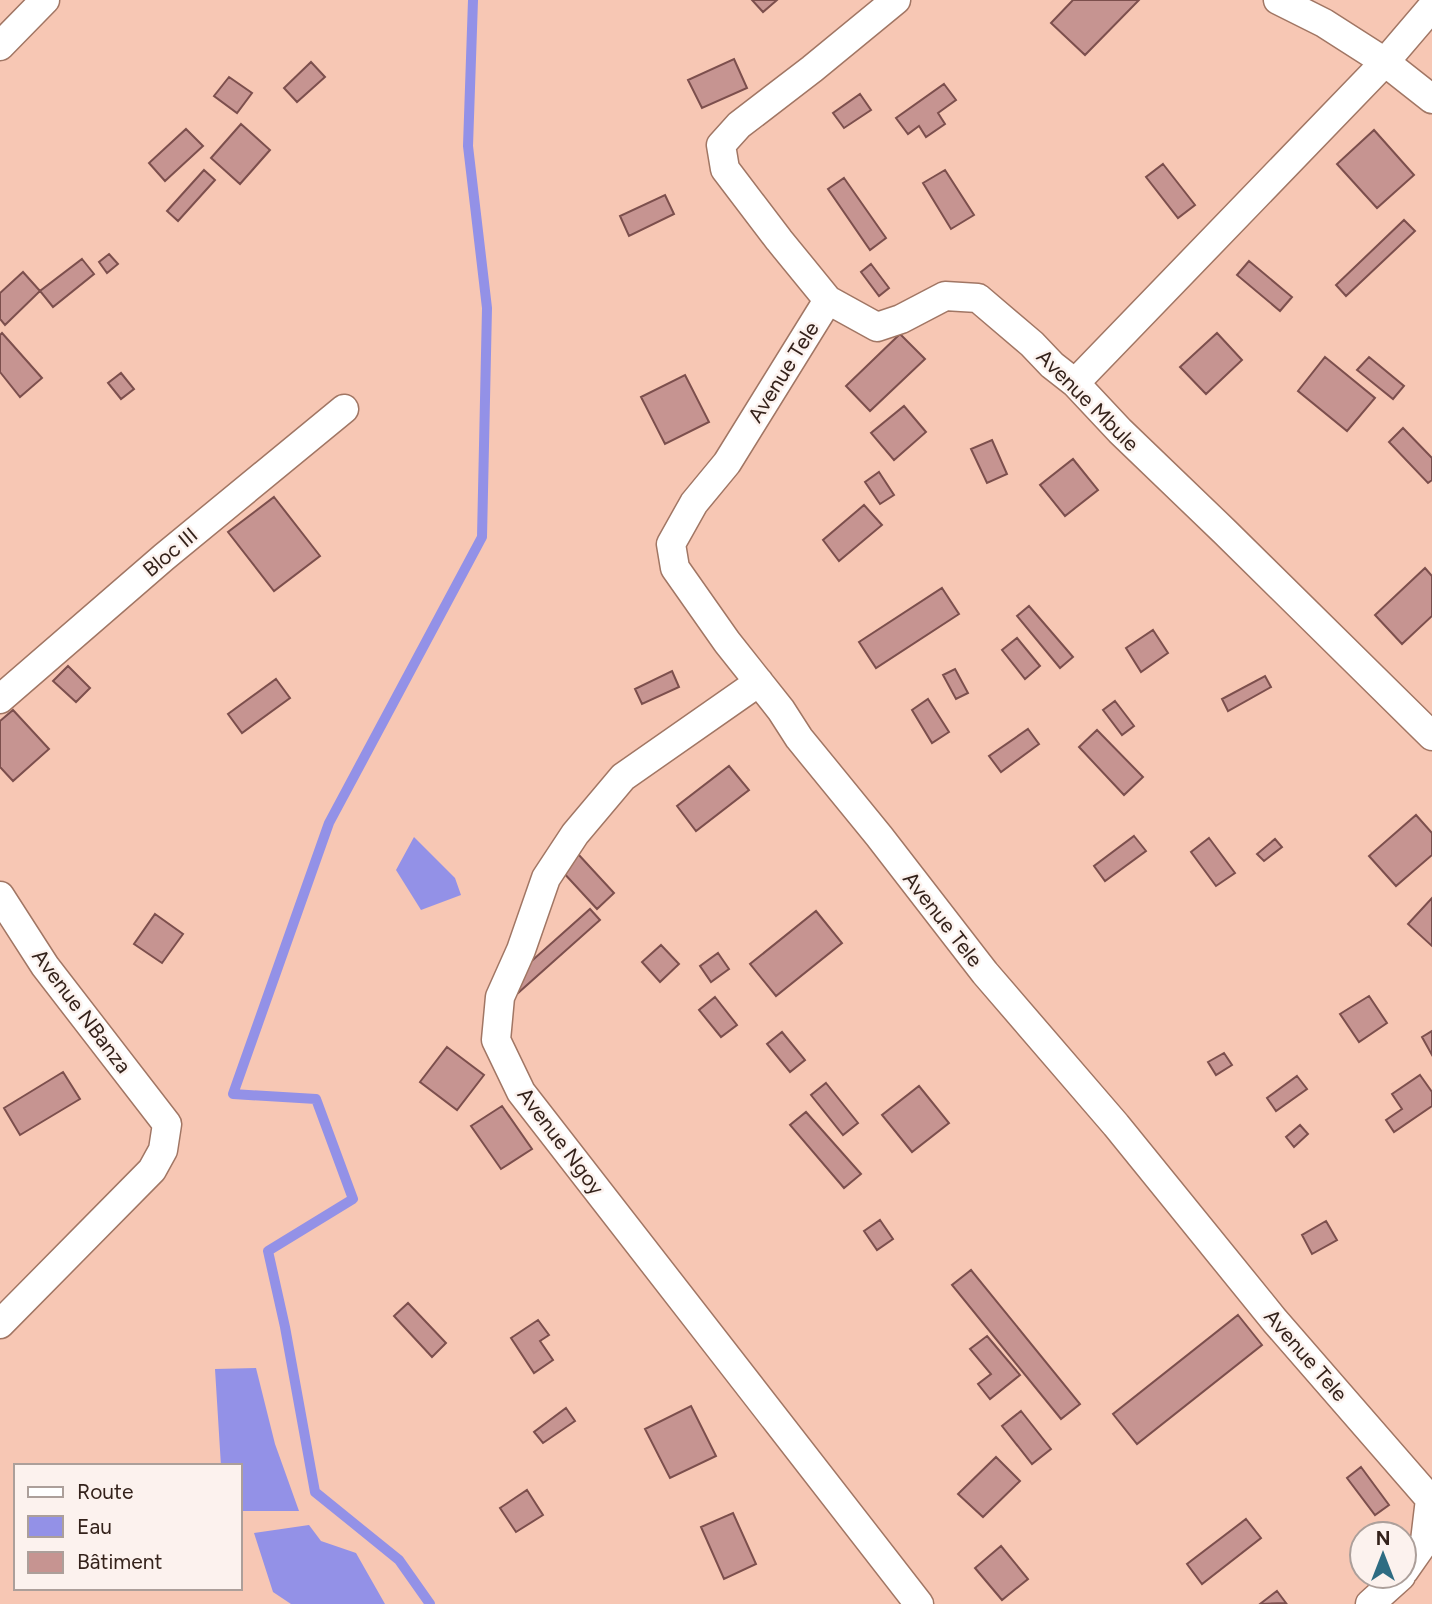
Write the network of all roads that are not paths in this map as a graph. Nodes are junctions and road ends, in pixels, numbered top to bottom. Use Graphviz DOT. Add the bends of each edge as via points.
graph roads {
  1 [pos="45,0"];
  2 [pos="895,0"];
  3 [pos="1278,0"];
  4 [pos="1432,7"];
  5 [pos="0,46"];
  6 [pos="1385,62"];
  7 [pos="1432,99"];
  8 [pos="828,300"];
  9 [pos="1075,383"];
  10 [pos="344,409"];
  11 [pos="759,682"];
  12 [pos="0,699"];
  13 [pos="1432,736"];
  14 [pos="0,896"];
  15 [pos="0,1324"];
  16 [pos="1431,1498"];
  17 [pos="1418,1551"];
  18 [pos="1386,1590"];
  19 [pos="919,1604"];
  20 [pos="1370,1604"];
  1 -- 5 [label="street"];
  2 -- 8 [label="street, Avenue Mbule" via="739,125 721,145 725,169"];
  3 -- 6 [label="street"];
  4 -- 6 [label="street"];
  6 -- 7 [label="street"];
  6 -- 9 [label="street"];
  8 -- 9 [label="street, Avenue Mbule" via="877,327 945,296 978,298"];
  8 -- 11 [label="street, Avenue Tele" via="671,544 675,568"];
  9 -- 13 [label="street, Avenue Mbule"];
  10 -- 12 [label="street, Bloc III"];
  11 -- 16 [label="street, Avenue Tele" via="985,973 1275,1321"];
  11 -- 19 [label="street, Avenue Ngoy" via="623,777 575,834 546,878 500,998 496,1040 521,1092"];
  14 -- 15 [label="street, Avenue NBanza" via="45,965 167,1124 163,1150 152,1170"];
  16 -- 17 [label="street" via="1425,1541"];
  18 -- 20 [label="street"];
}
